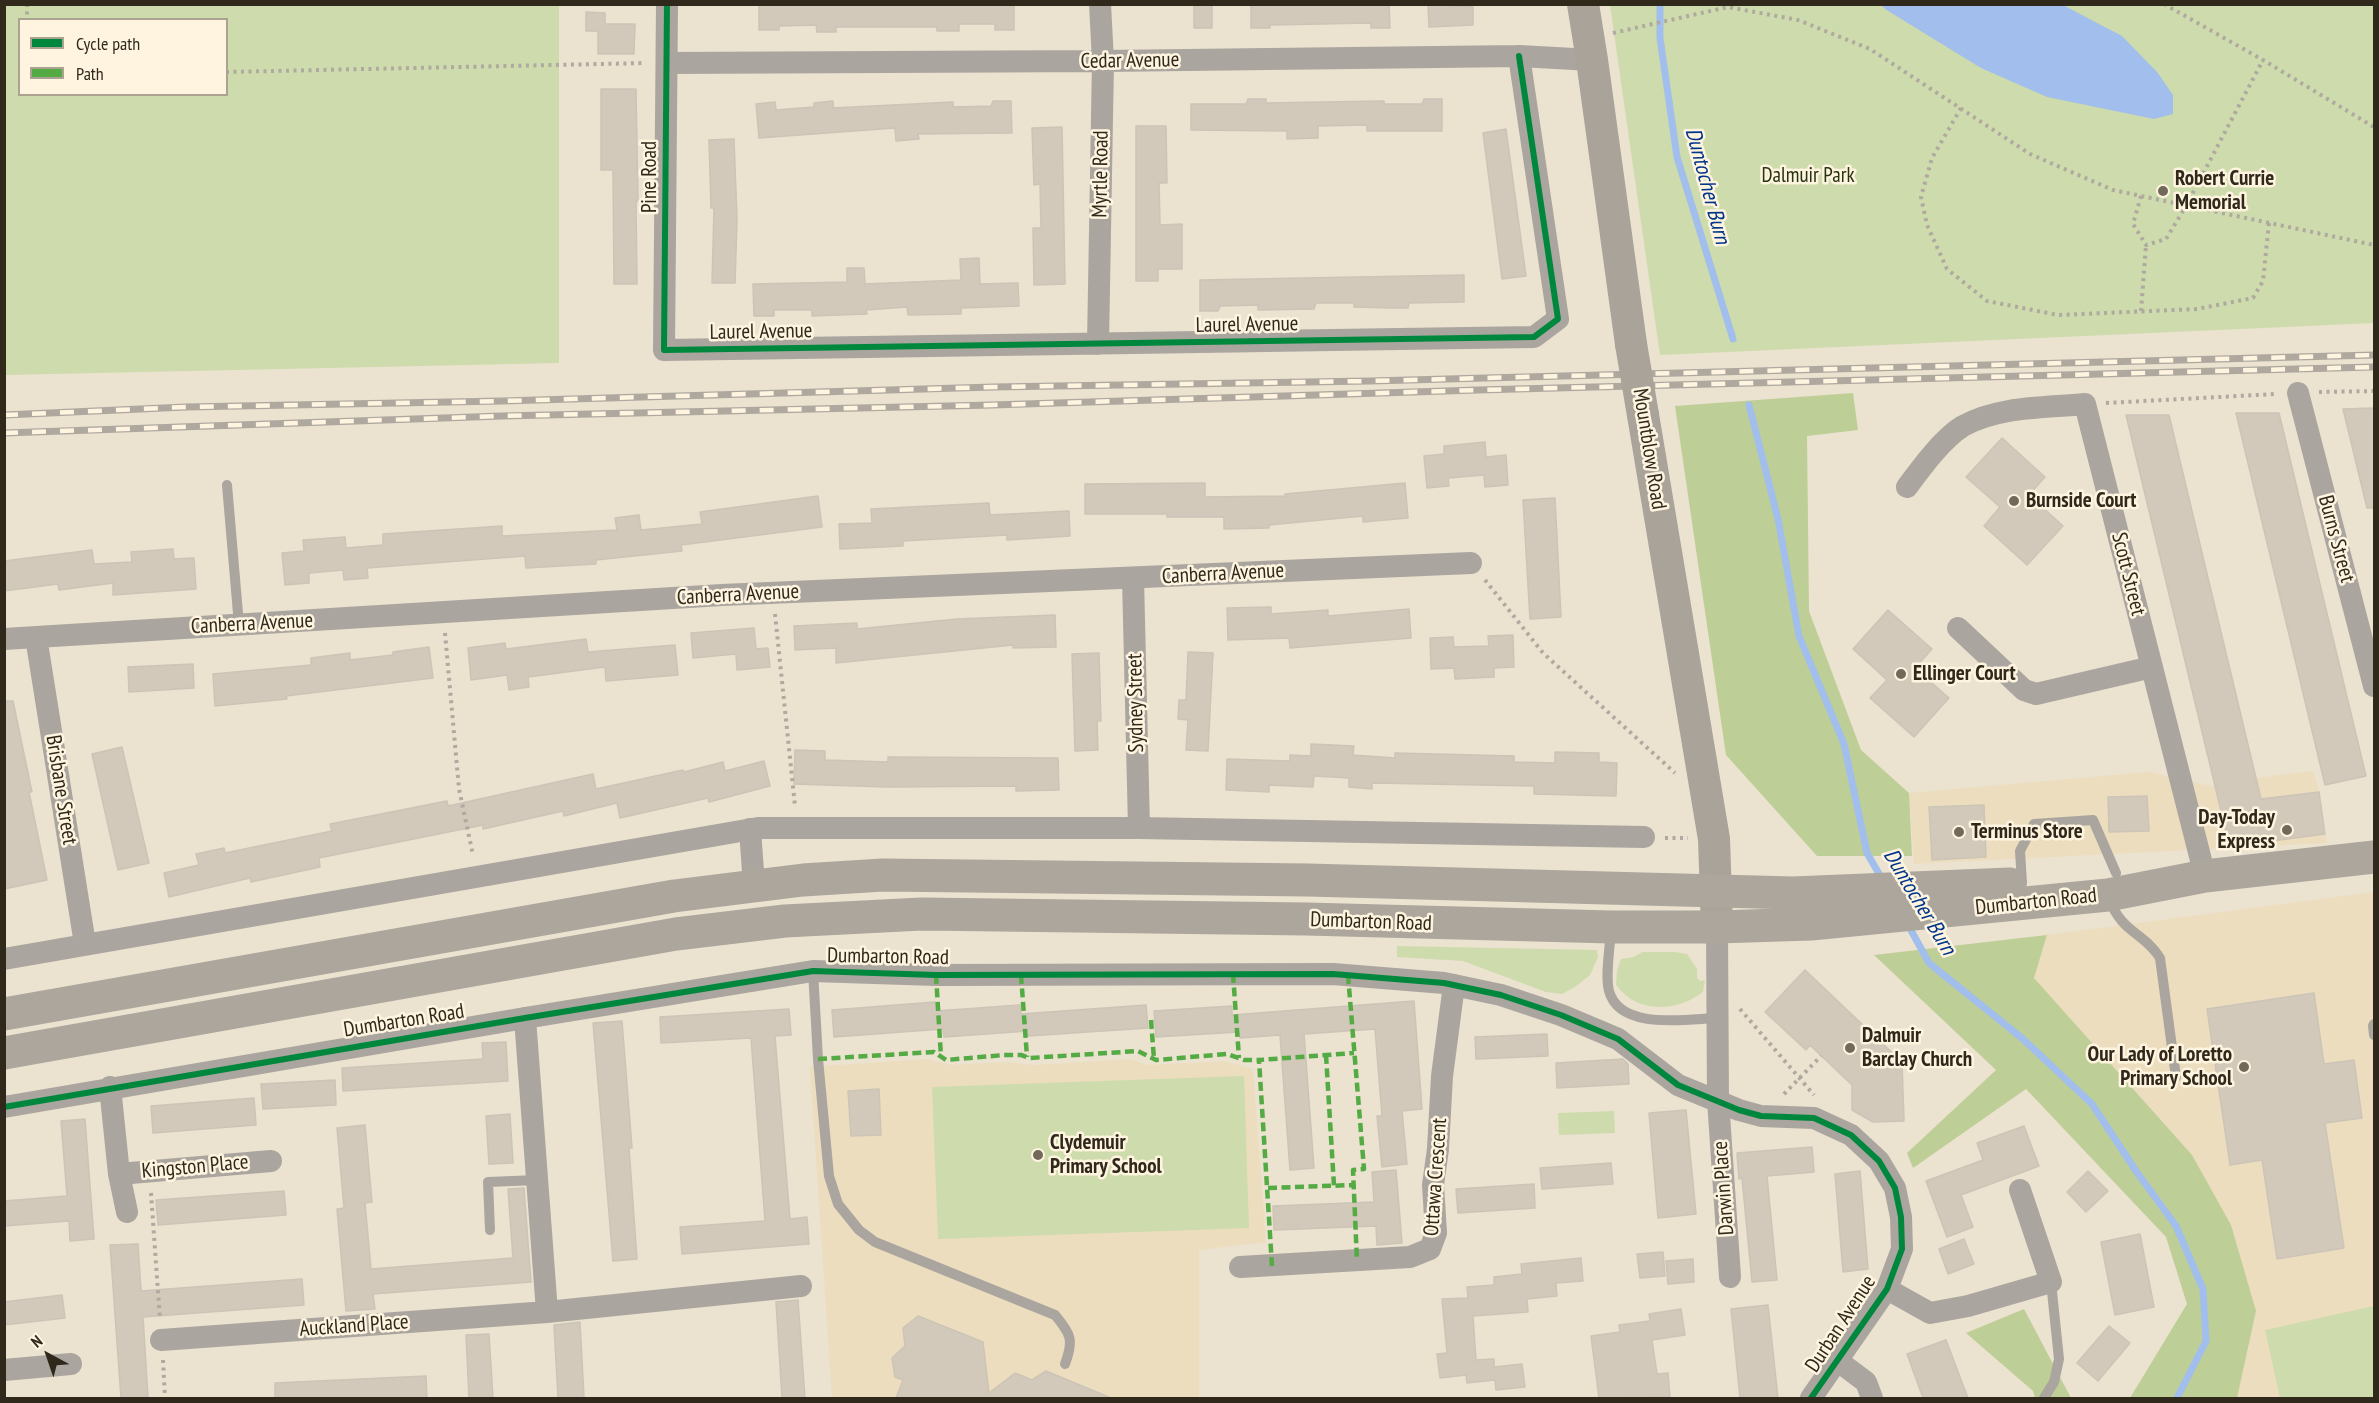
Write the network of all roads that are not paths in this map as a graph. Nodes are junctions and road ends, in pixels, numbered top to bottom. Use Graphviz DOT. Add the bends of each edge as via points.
graph roads {
  1 [pos="667,4"];
  2 [pos="1100,4"];
  3 [pos="1583,4"];
  4 [pos="1519,56"];
  5 [pos="1592,60"];
  6 [pos="1103,61"];
  7 [pos="667,63"];
  8 [pos="1098,344"];
  9 [pos="664,350"];
  10 [pos="2298,393"];
  11 [pos="226,484"];
  12 [pos="1907,487"];
  13 [pos="1471,563"];
  14 [pos="1133,578"];
  15 [pos="239,625"];
  16 [pos="1958,628"];
  17 [pos="36,637"];
  18 [pos="4,639"];
  19 [pos="2152,667"];
  20 [pos="2374,686"];
  21 [pos="1139,828"];
  22 [pos="750,829"];
  23 [pos="1644,837"];
  24 [pos="2374,857"];
  25 [pos="2205,876"];
  26 [pos="2022,883"];
  27 [pos="2112,884"];
  28 [pos="754,886"];
  29 [pos="1716,893"];
  30 [pos="1915,902"];
  31 [pos="1611,927"];
  32 [pos="1717,927"];
  33 [pos="85,944"];
  34 [pos="4,958"];
  35 [pos="813,971"];
  36 [pos="1454,985"];
  37 [pos="4,1014"];
  38 [pos="525,1018"];
  39 [pos="1718,1018"];
  40 [pos="2374,1024"];
  41 [pos="2374,1035"];
  42 [pos="4,1053"];
  43 [pos="2176,1077"];
  44 [pos="110,1087"];
  45 [pos="1718,1100"];
  46 [pos="4,1107"];
  47 [pos="271,1161"];
  48 [pos="120,1174"];
  49 [pos="537,1180"];
  50 [pos="2020,1190"];
  51 [pos="127,1212"];
  52 [pos="490,1230"];
  53 [pos="1240,1267"];
  54 [pos="1730,1277"];
  55 [pos="2051,1282"];
  56 [pos="801,1286"];
  57 [pos="1887,1289"];
  58 [pos="547,1312"];
  59 [pos="161,1340"];
  60 [pos="1838,1361"];
  61 [pos="71,1364"];
  62 [pos="1065,1364"];
  63 [pos="4,1370"];
  64 [pos="1814,1397"];
  65 [pos="1872,1398"];
  66 [pos="2044,1398"];
  1 -- 7 [label="street, Pine Road"];
  2 -- 6 [label="street, Myrtle Road"];
  3 -- 5 [label="street, Mountblow Road"];
  4 -- 5 [label="street, Cedar Avenue"];
  4 -- 6 [label="street, Cedar Avenue"];
  4 -- 8 [label="street, Laurel Avenue" via="1558,319 1534,337"];
  5 -- 29 [label="street, Mountblow Road, bridge" via="1631,344 1714,839"];
  6 -- 7 [label="street, Cedar Avenue"];
  6 -- 8 [label="street, Myrtle Road"];
  7 -- 9 [label="street, Pine Road"];
  8 -- 9 [label="street, Laurel Avenue"];
  10 -- 20 [label="street, Burns Street"];
  11 -- 15 [label="lane"];
  12 -- 19 [label="street, Scott Street" via="1926,460 1962,427 2000,412 2085,404"];
  13 -- 14 [label="street, Canberra Avenue"];
  14 -- 15 [label="street, Canberra Avenue" via="773,593"];
  14 -- 21 [label="street, Sydney Street"];
  15 -- 17 [label="street, Canberra Avenue"];
  16 -- 19 [label="street" via="2024,690 2036,694"];
  17 -- 18 [label="street, Canberra Avenue"];
  17 -- 33 [label="street, Brisbane Street"];
  19 -- 25 [label="street, Scott Street"];
  21 -- 22 [label="street"];
  21 -- 23 [label="street"];
  22 -- 28 [label="street"];
  22 -- 33 [label="street"];
  24 -- 25 [label="main road, Dumbarton Road"];
  25 -- 27 [label="main road, Dumbarton Road"];
  26 -- 27 [label="main road, Dumbarton Road"];
  26 -- 27 [label="lane" via="2020,852 2034,824 2093,820"];
  26 -- 30 [label="main road, Dumbarton Road"];
  27 -- 30 [label="main road, Dumbarton Road"];
  27 -- 43 [label="lane" via="2115,915 2156,950 2160,958"];
  28 -- 29 [label="main road, Dumbarton Road" via="883,875 957,874"];
  28 -- 37 [label="main road, Dumbarton Road" via="558,916"];
  29 -- 30 [label="main road, Dumbarton Road" via="1793,893"];
  29 -- 32 [label="street, Mountblow Road"];
  30 -- 32 [label="main road, Dumbarton Road" via="1811,924"];
  31 -- 32 [label="main road, Dumbarton Road"];
  31 -- 39 [label="lane" via="1608,988 1620,1009 1632,1017 1647,1019"];
  31 -- 42 [label="main road, Dumbarton Road" via="993,915 785,921 676,934"];
  32 -- 39 [label="street"];
  33 -- 34 [label="street"];
  35 -- 36 [label="street, Dumbarton Road" via="936,975 1334,974"];
  35 -- 38 [label="street, Dumbarton Road"];
  35 -- 62 [label="lane" via="829,1176 838,1204 875,1242 1055,1315 1070,1336"];
  36 -- 45 [label="street, Dumbarton Road" via="1501,995 1618,1039 1678,1085"];
  36 -- 53 [label="street, Ottawa Crescent" via="1433,1185 1436,1233 1430,1249 1410,1257"];
  38 -- 44 [label="street, Dumbarton Road"];
  38 -- 49 [label="street"];
  39 -- 45 [label="street"];
  40 -- 41 [label="lane"];
  44 -- 46 [label="street, Dumbarton Road"];
  44 -- 48 [label="street, Kingston Place"];
  45 -- 54 [label="street, Darwin Place"];
  45 -- 57 [label="street, Durban Avenue" via="1761,1116 1814,1118 1851,1135 1879,1161 1895,1188 1901,1217 1902,1249"];
  47 -- 48 [label="street, Kingston Place"];
  48 -- 51 [label="street, Kingston Place"];
  49 -- 52 [label="lane" via="488,1182"];
  49 -- 58 [label="street"];
  50 -- 55 [label="street"];
  55 -- 57 [label="street" via="1930,1313"];
  55 -- 66 [label="lane" via="2059,1359 2054,1383"];
  56 -- 58 [label="street, Auckland Place"];
  57 -- 60 [label="street, Durban Avenue"];
  58 -- 59 [label="street, Auckland Place"];
  60 -- 64 [label="street, Durban Avenue"];
  60 -- 65 [label="street" via="1866,1382"];
  61 -- 63 [label="street"];
}
